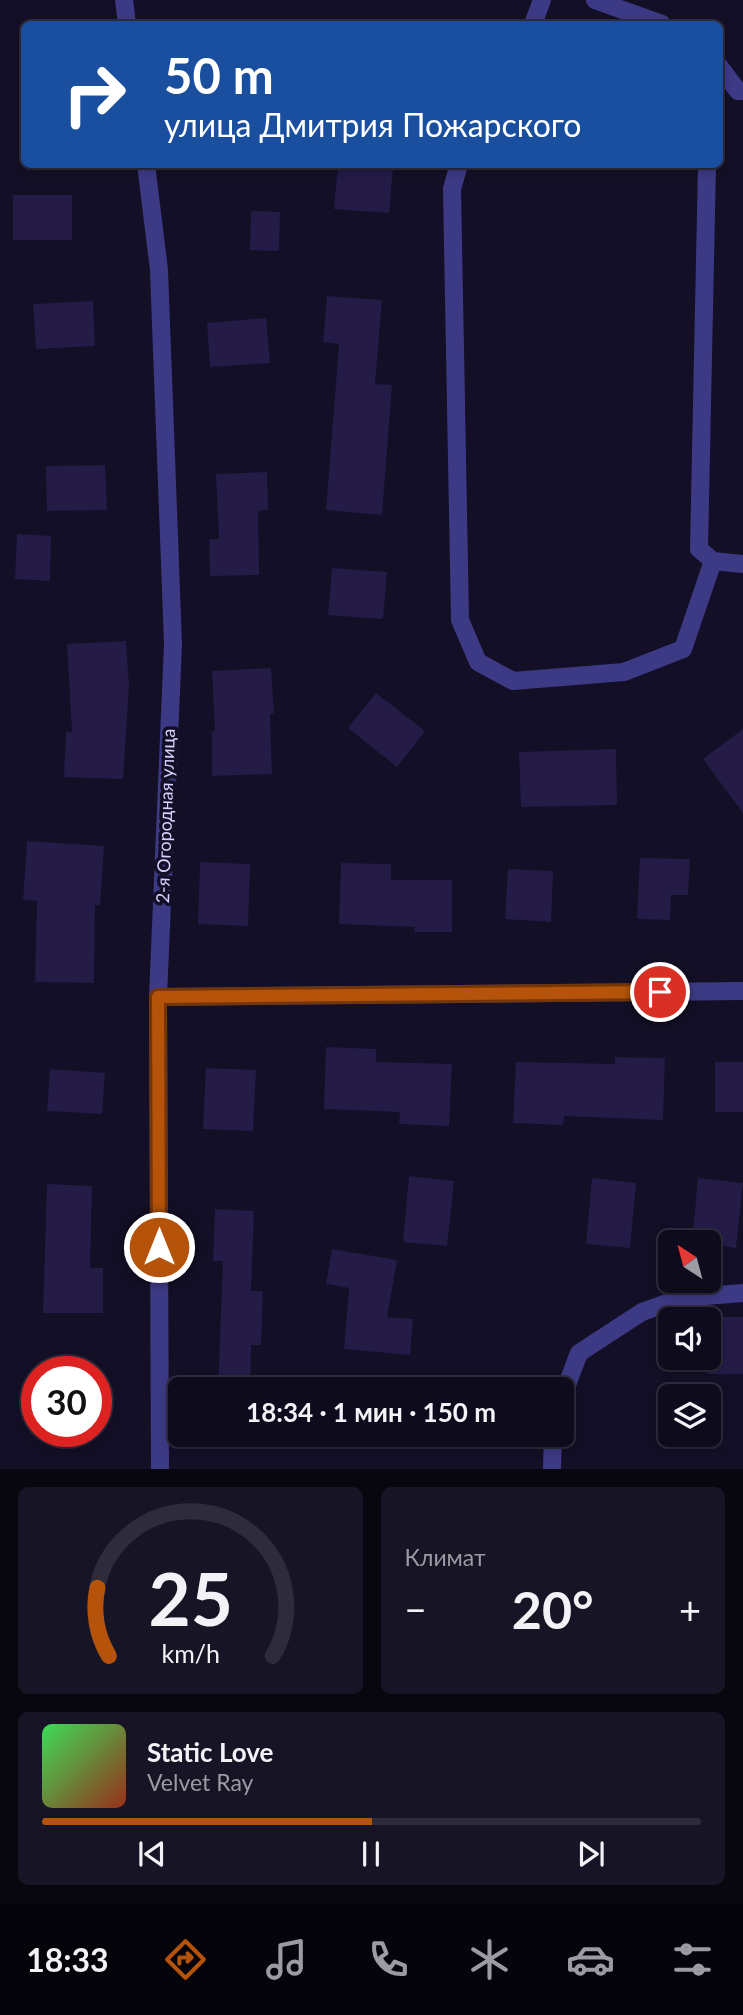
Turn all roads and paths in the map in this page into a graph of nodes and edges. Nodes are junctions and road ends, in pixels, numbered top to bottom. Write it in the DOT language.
graph roads {
  1 [pos="124,0"];
  2 [pos="542,0"];
  3 [pos="595,0"];
  4 [pos="127,21"];
  5 [pos="534,21"];
  6 [pos="654,21"];
  7 [pos="723,71"];
  8 [pos="740,91"];
  9 [pos="146,168"];
  10 [pos="458,168"];
  11 [pos="706,168"];
  12 [pos="713,561"];
  13 [pos="743,564"];
  14 [pos="743,991"];
  15 [pos="158,997"];
  16 [pos="743,1293"];
  17 [pos="570,1377"];
  18 [pos="553,1447"];
  19 [pos="160,1469"];
  20 [pos="552,1469"];
  1 -- 4 [label="street"];
  2 -- 5 [label="street"];
  3 -- 6 [label="street"];
  7 -- 8 [label="street"];
  9 -- 15 [label="street, 2-я Огородная улица"];
  10 -- 12 [label="street"];
  11 -- 12 [label="street"];
  12 -- 13 [label="street"];
  14 -- 15 [label="street"];
  15 -- 19 [label="street, 2-я Огородная улица"];
  16 -- 17 [label="street"];
  18 -- 20 [label="street"];
}
